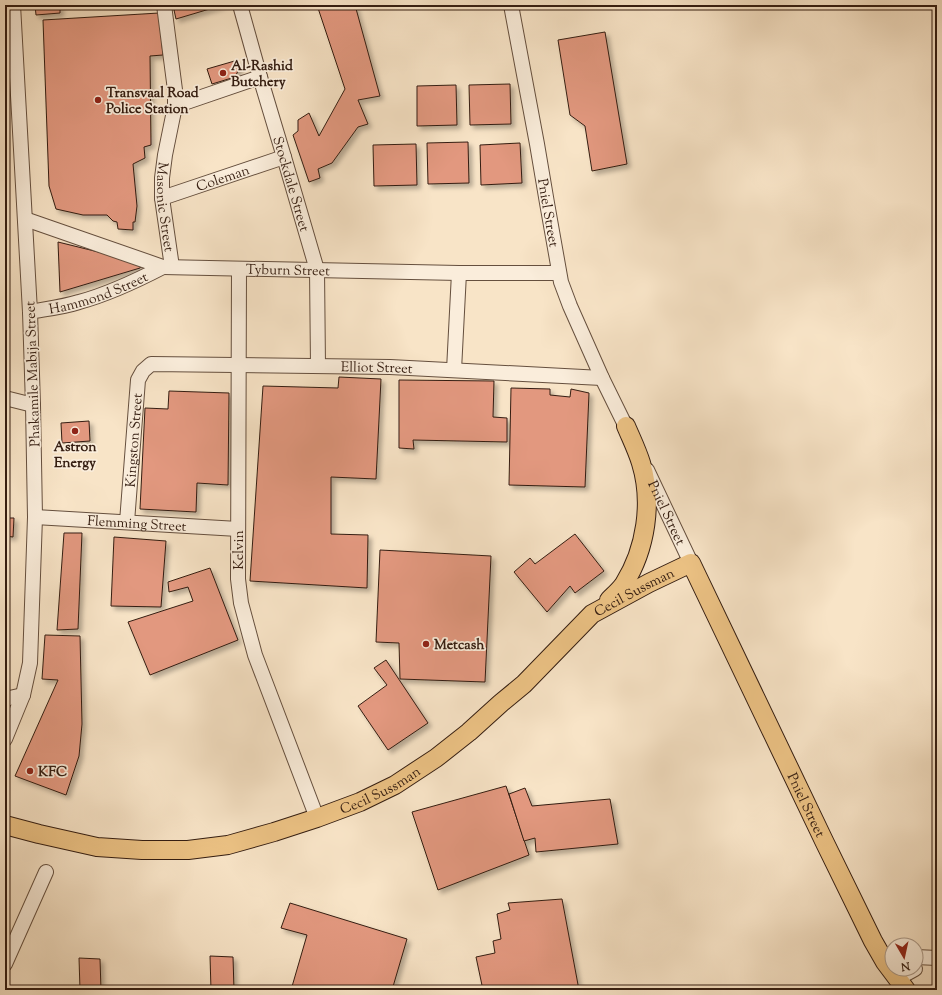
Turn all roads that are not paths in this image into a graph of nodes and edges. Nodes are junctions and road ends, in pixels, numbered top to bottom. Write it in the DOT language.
graph roads {
  1 [pos="14,5"];
  2 [pos="164,5"];
  3 [pos="240,5"];
  4 [pos="511,5"];
  5 [pos="260,77"];
  6 [pos="175,106"];
  7 [pos="284,157"];
  8 [pos="162,198"];
  9 [pos="25,219"];
  10 [pos="167,267"];
  11 [pos="239,269"];
  12 [pos="317,270"];
  13 [pos="459,273"];
  14 [pos="559,273"];
  15 [pos="30,312"];
  16 [pos="151,364"];
  17 [pos="239,366"];
  18 [pos="318,366"];
  19 [pos="454,370"];
  20 [pos="602,378"];
  21 [pos="5,398"];
  22 [pos="33,405"];
  23 [pos="626,426"];
  24 [pos="35,517"];
  25 [pos="127,522"];
  26 [pos="238,529"];
  27 [pos="691,563"];
  28 [pos="592,614"];
  29 [pos="23,695"];
  30 [pos="5,699"];
  31 [pos="5,739"];
  32 [pos="317,818"];
  33 [pos="5,825"];
  34 [pos="46,872"];
  35 [pos="884,955"];
  36 [pos="924,958"];
  37 [pos="935,958"];
  38 [pos="5,964"];
  39 [pos="924,964"];
  1 -- 9 [label="street, Phakamile Mabija Street"];
  2 -- 6 [label="street, Masonic Street"];
  3 -- 5 [label="street, Stockdale Street"];
  4 -- 14 [label="street, Pniel Street"];
  5 -- 6 [label="street"];
  5 -- 7 [label="street, Stockdale Street"];
  6 -- 8 [label="street, Masonic Street"];
  7 -- 8 [label="street, Coleman"];
  7 -- 12 [label="street, Stockdale Street"];
  8 -- 10 [label="street, Masonic Street"];
  9 -- 10 [label="street, Tyburn Street"];
  9 -- 15 [label="street, Phakamile Mabija Street"];
  10 -- 11 [label="street, Tyburn Street"];
  10 -- 15 [label="street, Hammond Street"];
  11 -- 12 [label="street, Tyburn Street"];
  11 -- 17 [label="street, Kelvin"];
  12 -- 13 [label="street, Tyburn Street"];
  12 -- 18 [label="street, Stockdale Street"];
  13 -- 14 [label="street, Tyburn Street"];
  13 -- 19 [label="street"];
  14 -- 20 [label="street, Pniel Street"];
  15 -- 22 [label="street, Phakamile Mabija Street"];
  16 -- 17 [label="street, Elliot Street"];
  16 -- 25 [label="street, Kingston Street"];
  17 -- 18 [label="street, Elliot Street"];
  17 -- 26 [label="street, Kelvin"];
  18 -- 19 [label="street, Elliot Street"];
  19 -- 20 [label="street, Elliot Street"];
  20 -- 23 [label="street, Pniel Street"];
  21 -- 22 [label="street"];
  22 -- 24 [label="street, Phakamile Mabija Street"];
  23 -- 27 [label="street, Pniel Street"];
  23 -- 28 [label="main road"];
  24 -- 25 [label="street, Flemming Street"];
  24 -- 29 [label="street, Phakamile Mabija Street"];
  25 -- 26 [label="street, Flemming Street"];
  26 -- 32 [label="street, Kelvin"];
  27 -- 28 [label="main road, Cecil Sussman"];
  27 -- 35 [label="main road, Pniel Street"];
  28 -- 32 [label="main road, Cecil Sussman"];
  29 -- 30 [label="street"];
  29 -- 31 [label="street, Phakamile Mabija Street"];
  32 -- 33 [label="main road, Cecil Sussman"];
  34 -- 38 [label="street"];
  36 -- 37 [label="street"];
  37 -- 39 [label="street"];
}
